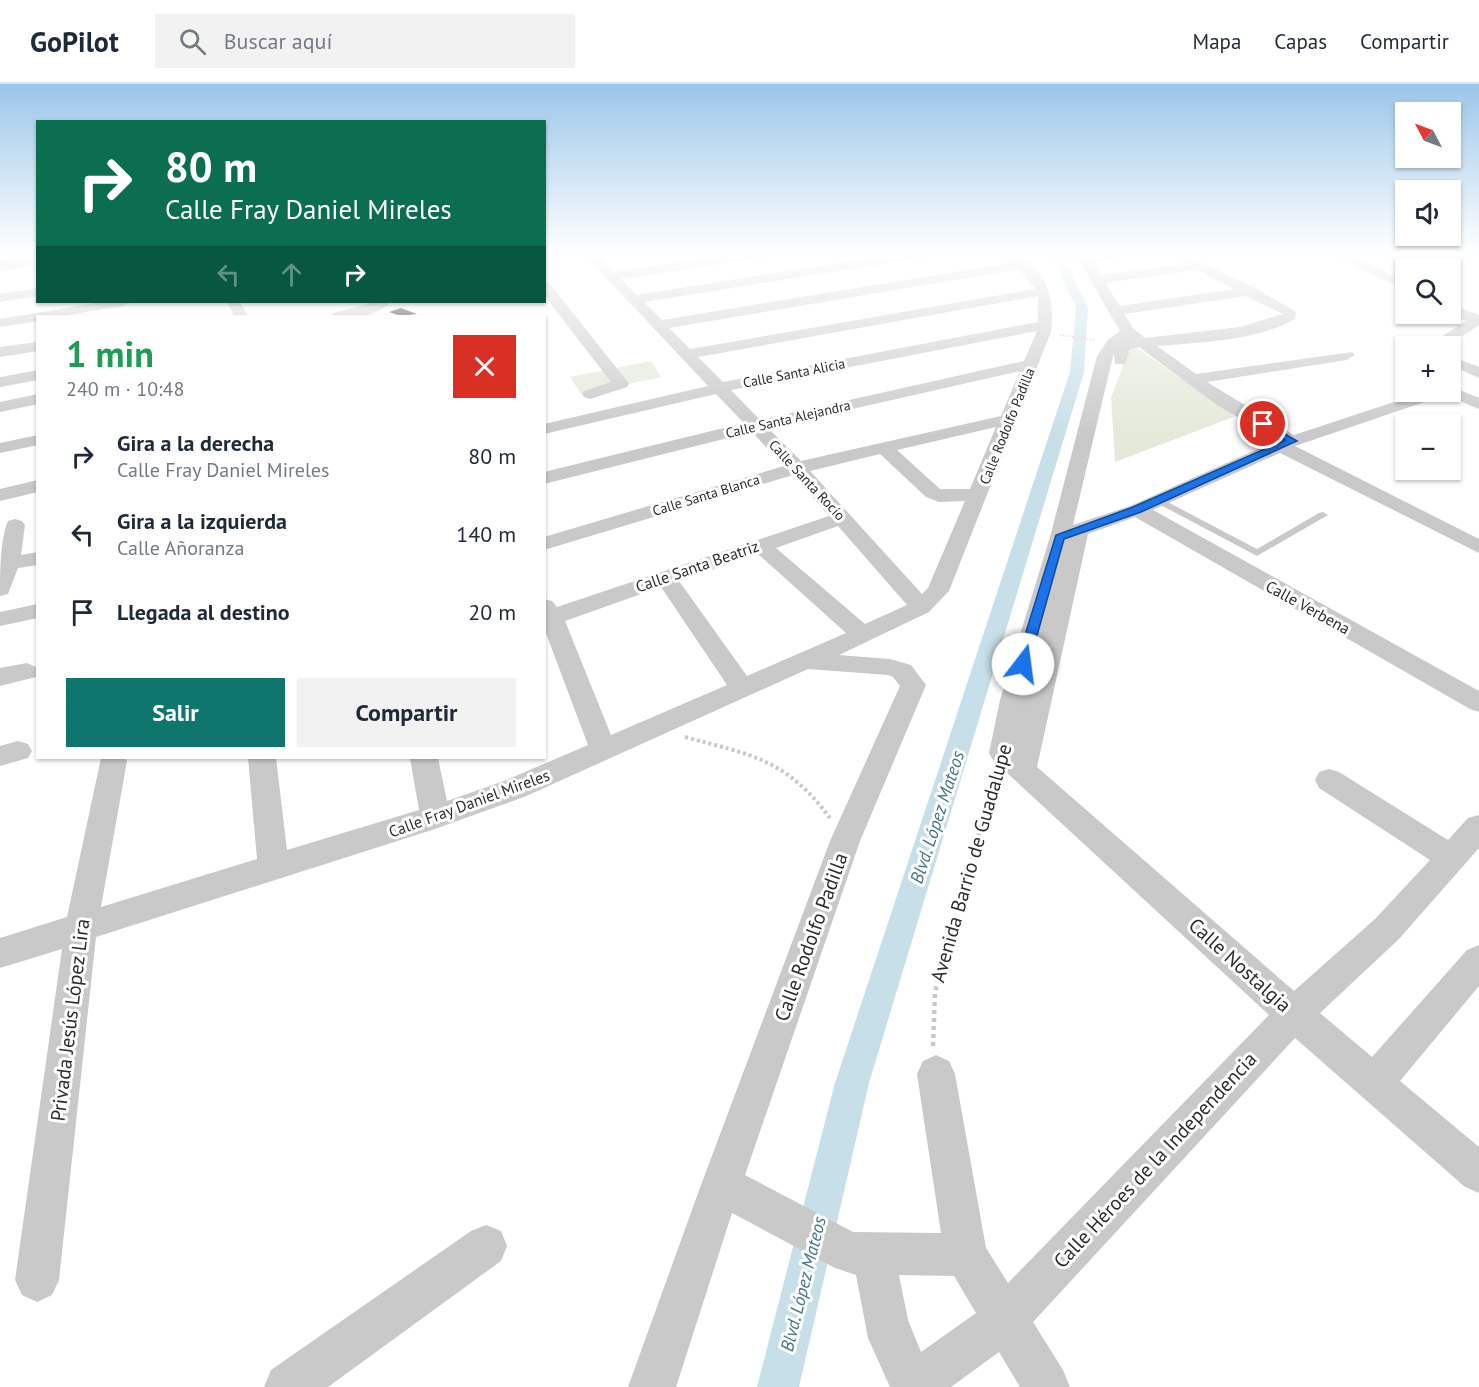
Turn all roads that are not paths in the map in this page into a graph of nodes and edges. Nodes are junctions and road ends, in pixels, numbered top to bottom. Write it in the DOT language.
graph roads {
  1 [pos="566,314"];
  2 [pos="649,314"];
  3 [pos="726,314"];
  4 [pos="893,314"];
  5 [pos="909,314"];
  6 [pos="1049,314"];
  7 [pos="1118,314"];
  8 [pos="1289,314"];
  9 [pos="1464,314"];
  10 [pos="36,316"];
  11 [pos="896,316"];
  12 [pos="1478,320"];
  13 [pos="0,323"];
  14 [pos="660,325"];
  15 [pos="1052,330"];
  16 [pos="1452,336"];
  17 [pos="1135,338"];
  18 [pos="36,346"];
  19 [pos="937,346"];
  20 [pos="0,352"];
  21 [pos="688,354"];
  22 [pos="1347,355"];
  23 [pos="1032,364"];
  24 [pos="1461,365"];
  25 [pos="1479,373"];
  26 [pos="36,375"];
  27 [pos="1192,379"];
  28 [pos="0,382"];
  29 [pos="719,388"];
  30 [pos="590,394"];
  31 [pos="1461,396"];
  32 [pos="36,399"];
  33 [pos="1409,402"];
  34 [pos="1479,404"];
  35 [pos="0,407"];
  36 [pos="1009,419"];
  37 [pos="755,426"];
  38 [pos="546,429"];
  39 [pos="36,440"];
  40 [pos="1286,443"];
  41 [pos="883,447"];
  42 [pos="0,448"];
  43 [pos="796,468"];
  44 [pos="546,478"];
  45 [pos="36,486"];
  46 [pos="979,494"];
  47 [pos="0,495"];
  48 [pos="1148,505"];
  49 [pos="1323,515"];
  50 [pos="843,518"];
  51 [pos="36,520"];
  52 [pos="8,527"];
  53 [pos="1069,534"];
  54 [pos="546,543"];
  55 [pos="760,545"];
  56 [pos="1479,547"];
  57 [pos="36,558"];
  58 [pos="5,564"];
  59 [pos="665,577"];
  60 [pos="0,589"];
  61 [pos="921,607"];
  62 [pos="36,611"];
  63 [pos="548,611"];
  64 [pos="0,618"];
  65 [pos="863,635"];
  66 [pos="807,661"];
  67 [pos="27,671"];
  68 [pos="0,677"];
  69 [pos="743,689"];
  70 [pos="1479,703"];
  71 [pos="604,750"];
  72 [pos="262,759"];
  73 [pos="424,759"];
  74 [pos="113,761"];
  75 [pos="1012,761"];
  76 [pos="1329,780"];
  77 [pos="435,817"];
  78 [pos="1479,827"];
  79 [pos="1451,858"];
  80 [pos="273,868"];
  81 [pos="81,928"];
  82 [pos="0,953"];
  83 [pos="1479,961"];
  84 [pos="1294,1014"];
  85 [pos="936,1074"];
  86 [pos="1373,1084"];
  87 [pos="1479,1173"];
  88 [pos="733,1190"];
  89 [pos="486,1246"];
  90 [pos="862,1253"];
  91 [pos="966,1255"];
  92 [pos="37,1280"];
  93 [pos="1005,1319"];
  94 [pos="288,1387"];
  95 [pos="652,1387"];
  96 [pos="1046,1387"];
  1 -- 30 [label="street"];
  2 -- 14 [label="street, Calle Santa Rocío"];
  3 -- 14 [label="street"];
  4 -- 11 [label="street"];
  5 -- 11 [label="street"];
  6 -- 15 [label="street, Calle Rodolfo Padilla"];
  7 -- 17 [label="street"];
  8 -- 17 [label="street"];
  9 -- 12 [label="street"];
  10 -- 13 [label="street"];
  11 -- 19 [label="street"];
  11 -- 21 [label="street"];
  12 -- 16 [label="street"];
  14 -- 21 [label="street, Calle Santa Rocío"];
  15 -- 19 [label="street, Calle Santa Alicia"];
  15 -- 23 [label="street, Calle Rodolfo Padilla"];
  17 -- 27 [label="street"];
  17 -- 53 [label="street, Avenida Barrio de Guadalupe"];
  18 -- 20 [label="street"];
  19 -- 29 [label="street, Calle Santa Alicia"];
  21 -- 29 [label="street, Calle Santa Rocío"];
  22 -- 27 [label="street"];
  23 -- 36 [label="street, Calle Rodolfo Padilla"];
  23 -- 37 [label="street, Calle Santa Alejandra"];
  24 -- 25 [label="street"];
  26 -- 28 [label="street"];
  27 -- 40 [label="street"];
  29 -- 37 [label="street, Calle Santa Rocío"];
  29 -- 38 [label="street, Calle Santa Alicia"];
  31 -- 34 [label="street"];
  32 -- 35 [label="street"];
  33 -- 40 [label="street"];
  36 -- 41 [label="street, Calle Santa Blanca"];
  36 -- 46 [label="street, Calle Rodolfo Padilla"];
  37 -- 43 [label="street, Calle Santa Rocío"];
  37 -- 44 [label="street, Calle Santa Alejandra"];
  39 -- 42 [label="street"];
  40 -- 48 [label="street"];
  40 -- 56 [label="street"];
  41 -- 43 [label="street, Calle Santa Blanca"];
  41 -- 46 [label="street"];
  43 -- 50 [label="street, Calle Santa Rocío"];
  43 -- 54 [label="street, Calle Santa Blanca"];
  45 -- 47 [label="street"];
  46 -- 61 [label="street, Calle Rodolfo Padilla"];
  48 -- 49 [label="lane"];
  48 -- 53 [label="street"];
  48 -- 70 [label="street, Calle Verbena"];
  50 -- 55 [label="street, Calle Santa Beatriz"];
  50 -- 61 [label="street, Calle Santa Rocío"];
  51 -- 52 [label="street"];
  52 -- 58 [label="street"];
  53 -- 75 [label="street, Avenida Barrio de Guadalupe"];
  55 -- 59 [label="street, Calle Santa Beatriz"];
  55 -- 65 [label="street"];
  57 -- 58 [label="street"];
  58 -- 60 [label="street"];
  59 -- 63 [label="street, Calle Santa Beatriz"];
  59 -- 69 [label="street"];
  61 -- 65 [label="street, Calle Fray Daniel Mireles"];
  62 -- 64 [label="street"];
  63 -- 71 [label="street"];
  65 -- 66 [label="street, Calle Fray Daniel Mireles"];
  66 -- 69 [label="street, Calle Fray Daniel Mireles"];
  66 -- 88 [label="street, Calle Rodolfo Padilla"];
  67 -- 68 [label="street"];
  69 -- 71 [label="street, Calle Fray Daniel Mireles"];
  71 -- 77 [label="street, Calle Fray Daniel Mireles"];
  72 -- 80 [label="street"];
  73 -- 77 [label="street"];
  74 -- 81 [label="street, Privada Jesús López Lira"];
  75 -- 84 [label="street, Calle Nostalgia"];
  76 -- 79 [label="street"];
  77 -- 80 [label="street, Calle Fray Daniel Mireles"];
  78 -- 79 [label="street, Calle Héroes de la Independencia"];
  79 -- 84 [label="street, Calle Héroes de la Independencia"];
  80 -- 81 [label="street, Calle Fray Daniel Mireles"];
  81 -- 82 [label="street, Calle Fray Daniel Mireles"];
  81 -- 92 [label="street, Privada Jesús López Lira"];
  83 -- 86 [label="street"];
  84 -- 86 [label="street, Calle Nostalgia"];
  84 -- 93 [label="street, Calle Héroes de la Independencia"];
  85 -- 91 [label="street"];
  86 -- 87 [label="street, Calle Nostalgia"];
  88 -- 90 [label="street"];
  88 -- 95 [label="street, Calle Rodolfo Padilla"];
  89 -- 94 [label="street"];
  90 -- 91 [label="street"];
  90 -- 93 [label="street, Calle Héroes de la Independencia"];
  91 -- 93 [label="street"];
  93 -- 96 [label="street"];
}
